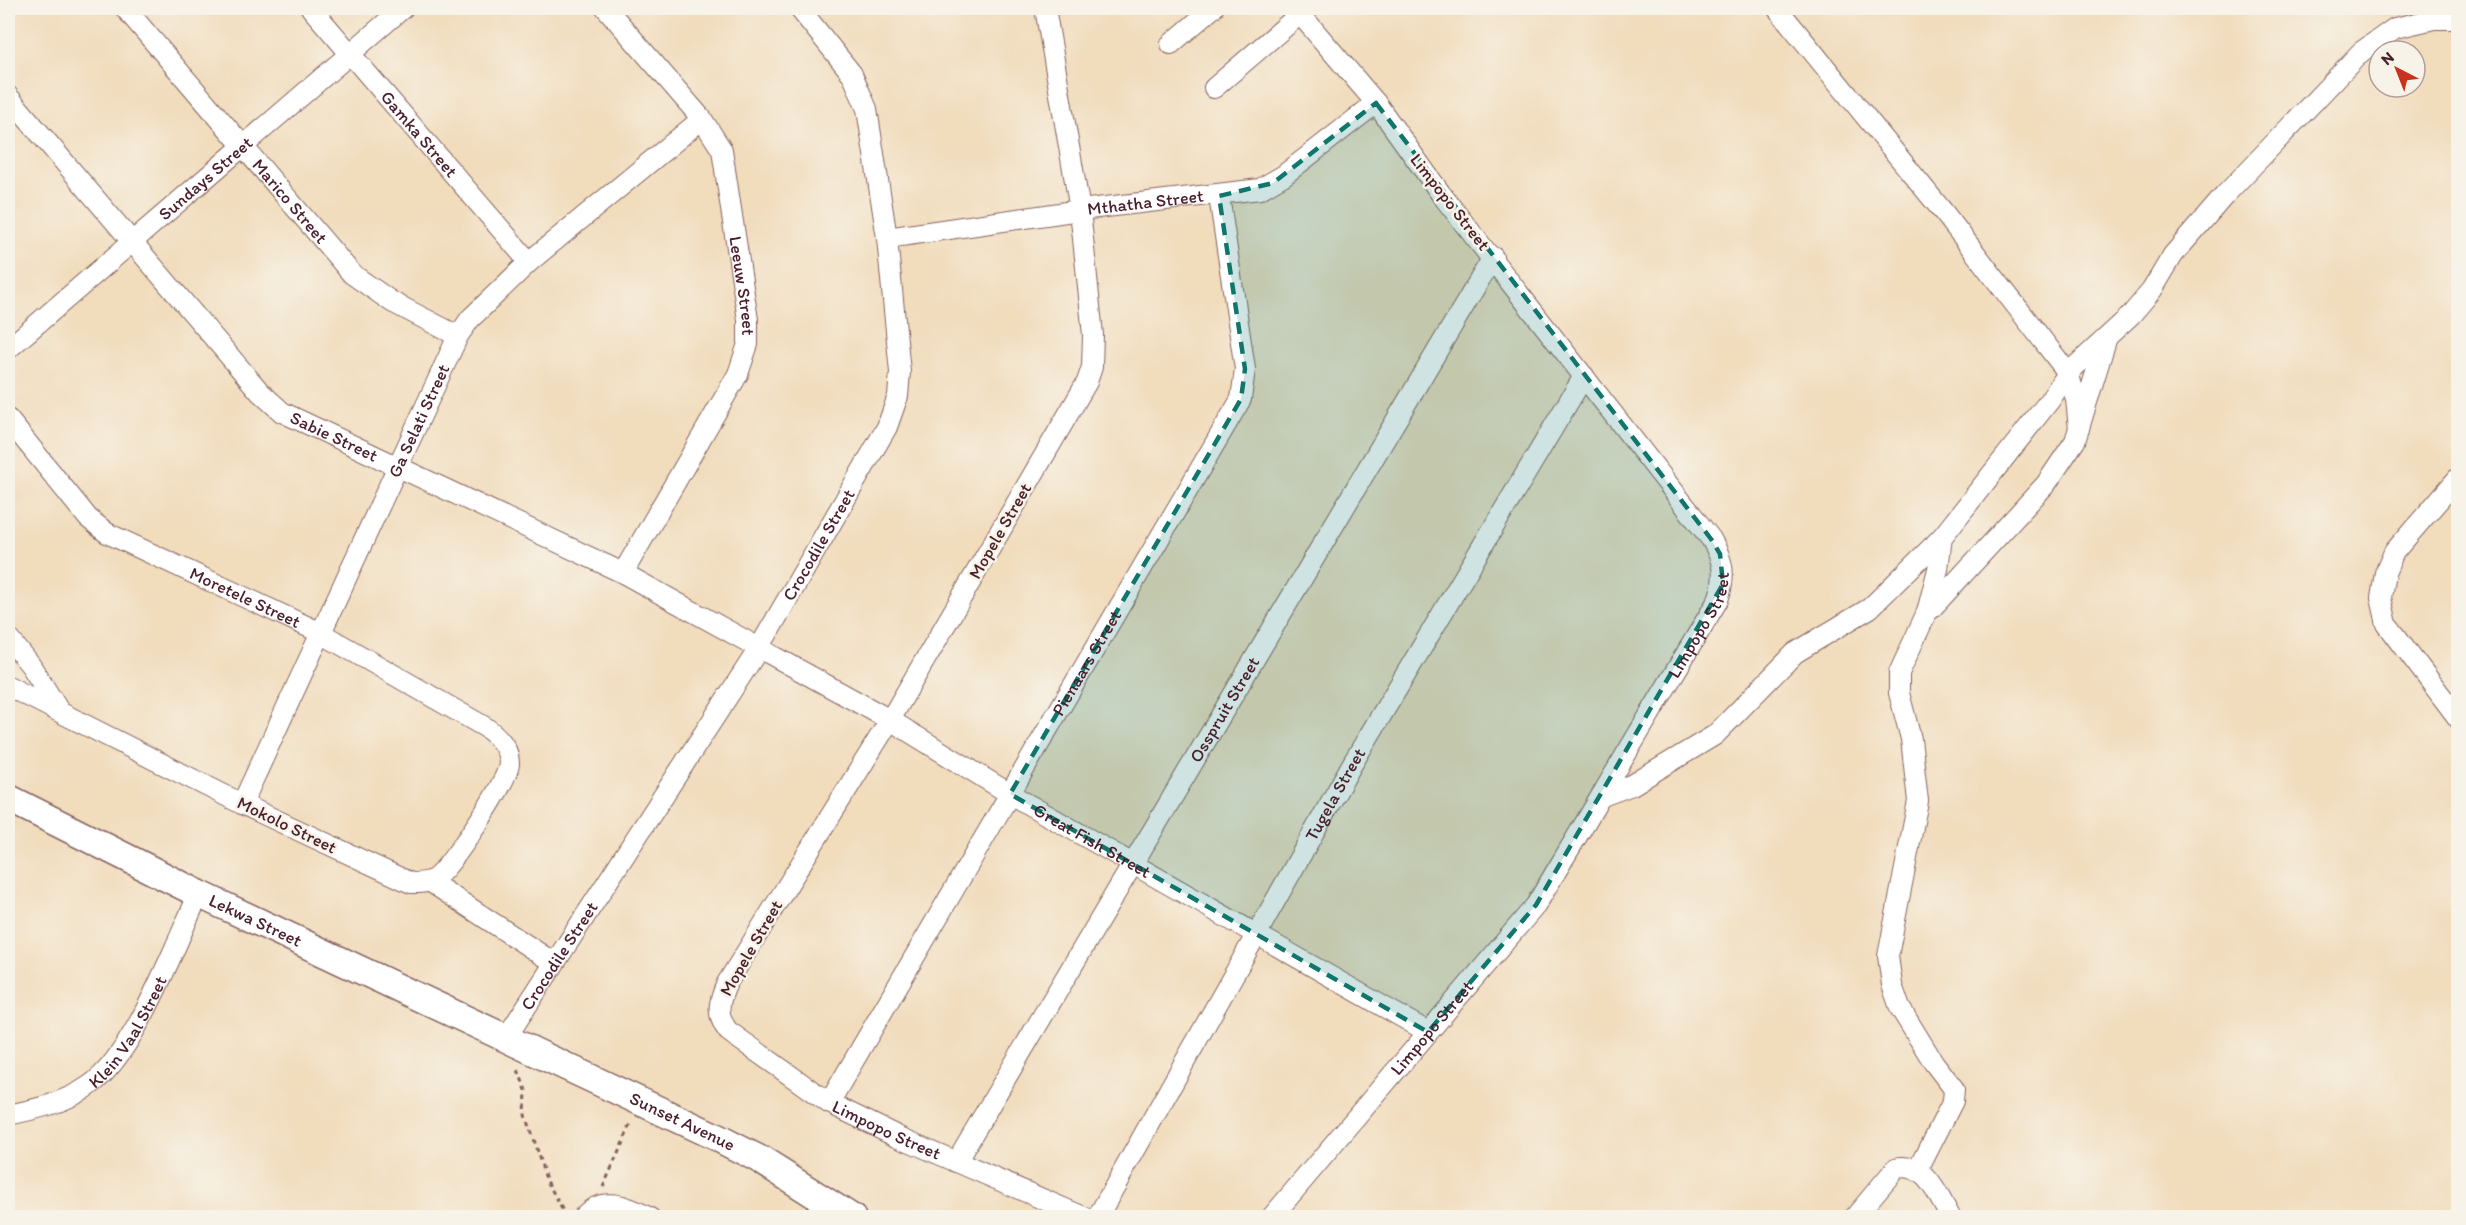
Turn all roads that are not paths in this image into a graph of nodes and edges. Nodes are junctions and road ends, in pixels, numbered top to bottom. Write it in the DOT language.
graph roads {
  1 [pos="125,8"];
  2 [pos="311,8"];
  3 [pos="403,8"];
  4 [pos="606,8"];
  5 [pos="799,8"];
  6 [pos="1046,8"];
  7 [pos="1213,8"];
  8 [pos="1777,8"];
  9 [pos="1298,10"];
  10 [pos="2458,19"];
  11 [pos="1171,44"];
  12 [pos="350,54"];
  13 [pos="1214,88"];
  14 [pos="8,96"];
  15 [pos="1376,103"];
  16 [pos="702,119"];
  17 [pos="245,144"];
  18 [pos="1220,196"];
  19 [pos="1080,210"];
  20 [pos="887,238"];
  21 [pos="132,242"];
  22 [pos="1492,257"];
  23 [pos="529,262"];
  24 [pos="458,336"];
  25 [pos="2106,337"];
  26 [pos="8,350"];
  27 [pos="2068,372"];
  28 [pos="1584,376"];
  29 [pos="8,419"];
  30 [pos="2079,429"];
  31 [pos="397,466"];
  32 [pos="2458,478"];
  33 [pos="1942,537"];
  34 [pos="623,573"];
  35 [pos="1927,612"];
  36 [pos="319,632"];
  37 [pos="8,636"];
  38 [pos="759,650"];
  39 [pos="8,686"];
  40 [pos="58,710"];
  41 [pos="2458,718"];
  42 [pos="890,720"];
  43 [pos="1010,794"];
  44 [pos="1602,796"];
  45 [pos="8,798"];
  46 [pos="242,804"];
  47 [pos="1131,864"];
  48 [pos="429,881"];
  49 [pos="199,894"];
  50 [pos="1257,935"];
  51 [pos="554,963"];
  52 [pos="718,1005"];
  53 [pos="1428,1032"];
  54 [pos="506,1038"];
  55 [pos="829,1103"];
  56 [pos="8,1115"];
  57 [pos="956,1162"];
  58 [pos="1918,1170"];
  59 [pos="589,1212"];
  60 [pos="848,1217"];
  61 [pos="650,1218"];
  62 [pos="1086,1218"];
  63 [pos="1097,1218"];
  64 [pos="1271,1218"];
  65 [pos="1854,1218"];
  66 [pos="1951,1218"];
  1 -- 17 [label="street, Marico Street"];
  2 -- 12 [label="street, Gamka Street"];
  3 -- 12 [label="street, Sundays Street"];
  4 -- 16 [label="street, Leeuw Street"];
  5 -- 20 [label="street, Crocodile Street"];
  6 -- 19 [label="street, Mopele Street"];
  7 -- 11 [label="street"];
  8 -- 27 [label="street"];
  9 -- 13 [label="street"];
  9 -- 15 [label="street, Limpopo Street"];
  10 -- 25 [label="street"];
  12 -- 17 [label="street, Sundays Street"];
  12 -- 23 [label="street, Gamka Street"];
  14 -- 21 [label="street, Sabie Street"];
  15 -- 18 [label="street, Mthatha Street"];
  15 -- 22 [label="street, Limpopo Street"];
  16 -- 23 [label="street, Ga Selati Street"];
  16 -- 34 [label="street, Leeuw Street"];
  17 -- 21 [label="street, Sundays Street"];
  17 -- 24 [label="street, Marico Street"];
  18 -- 19 [label="street, Mthatha Street"];
  18 -- 43 [label="street, Pienaars Street"];
  19 -- 20 [label="street, Mthatha Street"];
  19 -- 42 [label="street, Mopele Street"];
  20 -- 38 [label="street, Crocodile Street"];
  21 -- 26 [label="street, Sundays Street"];
  21 -- 31 [label="street, Sabie Street"];
  22 -- 28 [label="street, Limpopo Street"];
  22 -- 47 [label="street, Osspruit Street"];
  23 -- 24 [label="street, Ga Selati Street"];
  24 -- 31 [label="street, Ga Selati Street"];
  25 -- 27 [label="street"];
  25 -- 30 [label="street"];
  27 -- 30 [label="street"];
  27 -- 33 [label="street"];
  28 -- 44 [label="street, Limpopo Street"];
  28 -- 50 [label="street, Tugela Street"];
  29 -- 36 [label="street, Moretele Street"];
  30 -- 35 [label="street"];
  31 -- 34 [label="street, Sabie Street"];
  31 -- 36 [label="street, Ga Selati Street"];
  32 -- 41 [label="street"];
  33 -- 35 [label="street"];
  33 -- 44 [label="street"];
  34 -- 38 [label="street, Sabie Street"];
  35 -- 58 [label="street"];
  36 -- 46 [label="street, Ga Selati Street"];
  36 -- 48 [label="street, Moretele Street"];
  37 -- 40 [label="street"];
  38 -- 42 [label="street, Great Fish Street"];
  38 -- 51 [label="street, Crocodile Street"];
  39 -- 40 [label="street, Mokolo Street"];
  40 -- 46 [label="street, Mokolo Street"];
  42 -- 43 [label="street, Great Fish Street"];
  42 -- 52 [label="street, Mopele Street"];
  43 -- 47 [label="street, Great Fish Street"];
  43 -- 55 [label="street, Pienaars Street"];
  44 -- 53 [label="street, Limpopo Street"];
  45 -- 49 [label="street, Lekwa Street"];
  46 -- 48 [label="street, Mokolo Street"];
  47 -- 50 [label="street, Great Fish Street"];
  47 -- 57 [label="street, Osspruit Street"];
  48 -- 51 [label="street"];
  49 -- 54 [label="street, Lekwa Street"];
  49 -- 56 [label="street, Klein Vaal Street"];
  50 -- 53 [label="street, Great Fish Street"];
  50 -- 63 [label="street, Tugela Street"];
  51 -- 54 [label="street, Crocodile Street"];
  52 -- 55 [label="street, Limpopo Street"];
  53 -- 64 [label="street, Limpopo Street"];
  54 -- 60 [label="street, Sunset Avenue"];
  55 -- 57 [label="street, Limpopo Street"];
  57 -- 62 [label="street, Limpopo Street"];
  58 -- 65 [label="street"];
  58 -- 66 [label="street"];
  59 -- 61 [label="street"];
}
